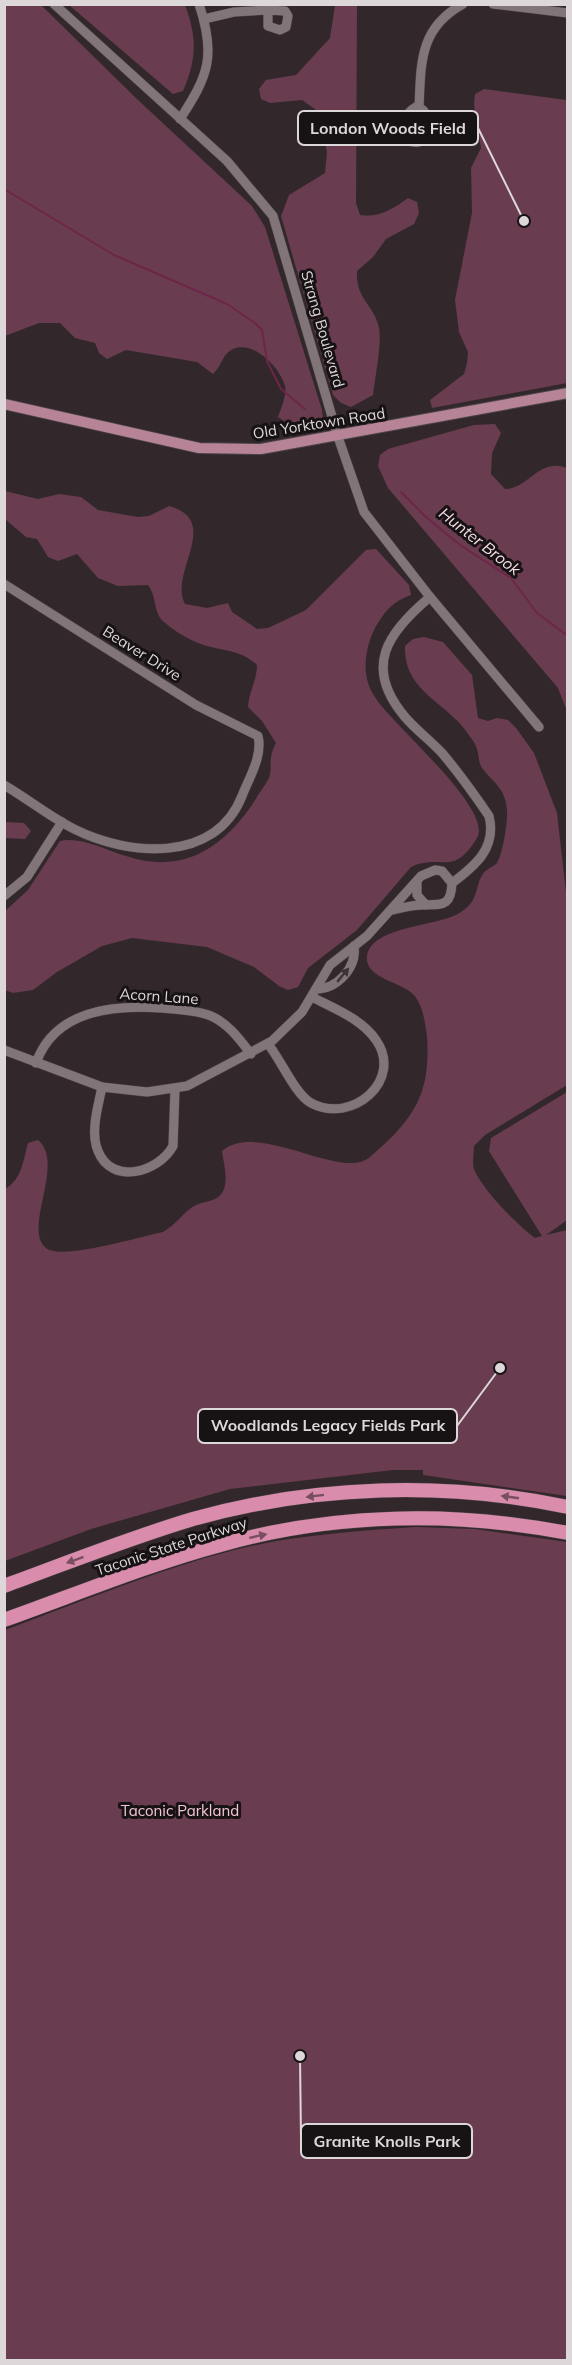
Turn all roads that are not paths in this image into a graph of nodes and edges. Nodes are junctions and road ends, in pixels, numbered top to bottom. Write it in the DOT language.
graph roads {
  1 [pos="54,4"];
  2 [pos="199,4"];
  3 [pos="463,4"];
  4 [pos="493,4"];
  5 [pos="268,10"];
  6 [pos="567,13"];
  7 [pos="204,19"];
  8 [pos="419,108"];
  9 [pos="180,118"];
  10 [pos="567,393"];
  11 [pos="4,404"];
  12 [pos="338,436"];
  13 [pos="4,584"];
  14 [pos="430,597"];
  15 [pos="538,727"];
  16 [pos="4,785"];
  17 [pos="62,822"];
  18 [pos="417,882"];
  19 [pos="452,883"];
  20 [pos="4,896"];
  21 [pos="426,904"];
  22 [pos="392,910"];
  23 [pos="354,946"];
  24 [pos="314,993"];
  25 [pos="268,1044"];
  26 [pos="5,1053"];
  27 [pos="251,1054"];
  28 [pos="36,1063"];
  29 [pos="102,1087"];
  30 [pos="175,1089"];
  31 [pos="567,1507"];
  32 [pos="567,1533"];
  33 [pos="4,1586"];
  34 [pos="4,1620"];
  1 -- 9 [label="street, Strang Boulevard"];
  2 -- 7 [label="street"];
  3 -- 8 [label="street"];
  4 -- 6 [label="street"];
  5 -- 7 [label="street"];
  7 -- 9 [label="street"];
  9 -- 12 [label="street, Strang Boulevard"];
  10 -- 12 [label="main road, Old Yorktown Road"];
  11 -- 12 [label="main road, Old Yorktown Road"];
  12 -- 14 [label="street, Strang Boulevard"];
  13 -- 17 [label="street, Beaver Drive"];
  14 -- 15 [label="street, Strang Boulevard"];
  14 -- 19 [label="street"];
  16 -- 17 [label="street"];
  17 -- 20 [label="street"];
  18 -- 19 [label="street"];
  18 -- 21 [label="street"];
  18 -- 22 [label="street"];
  19 -- 21 [label="street"];
  21 -- 22 [label="street"];
  22 -- 23 [label="street"];
  23 -- 24 [label="street"];
  24 -- 23 [label="street, one-way"];
  24 -- 25 [label="street"];
  24 -- 25 [label="street"];
  25 -- 27 [label="street"];
  26 -- 28 [label="street"];
  27 -- 28 [label="street, Acorn Lane"];
  27 -- 30 [label="street"];
  28 -- 29 [label="street"];
  29 -- 30 [label="street"];
  29 -- 30 [label="street"];
  31 -- 33 [label="highway, Taconic State Parkway, one-way"];
  34 -- 32 [label="highway, Taconic State Parkway, one-way"];
}
